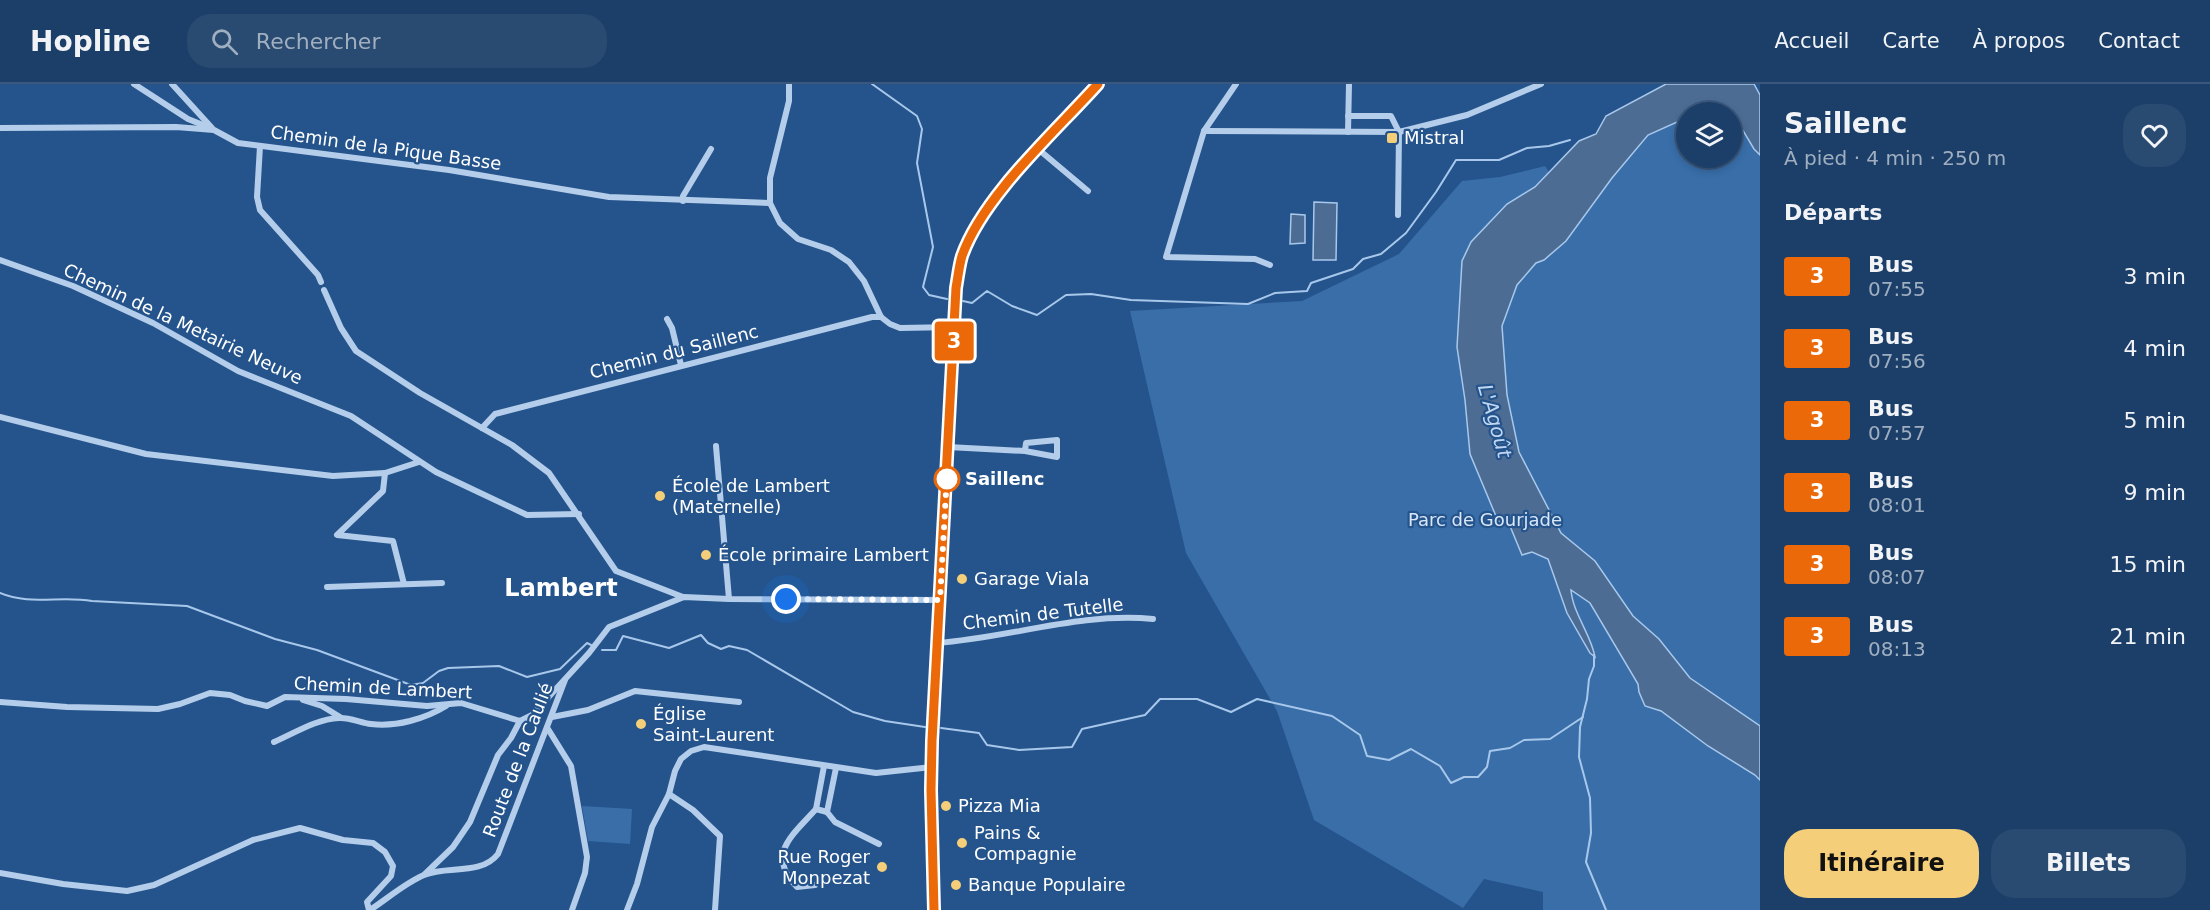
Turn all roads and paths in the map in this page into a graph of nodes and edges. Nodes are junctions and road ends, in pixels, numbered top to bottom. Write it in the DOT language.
graph roads {
  1 [pos="134,84"];
  2 [pos="172,84"];
  3 [pos="789,84"];
  4 [pos="1098,84"];
  5 [pos="1236,84"];
  6 [pos="1349,84"];
  7 [pos="1540,84"];
  8 [pos="1348,116"];
  9 [pos="0,129"];
  10 [pos="214,130"];
  11 [pos="1204,131"];
  12 [pos="1348,132"];
  13 [pos="1399,132"];
  14 [pos="261,146"];
  15 [pos="711,149"];
  16 [pos="1038,149"];
  17 [pos="1088,190"];
  18 [pos="683,201"];
  19 [pos="770,203"];
  20 [pos="1398,215"];
  21 [pos="0,260"];
  22 [pos="1270,265"];
  23 [pos="321,282"];
  24 [pos="324,290"];
  25 [pos="881,317"];
  26 [pos="668,319"];
  27 [pos="955,327"];
  28 [pos="681,365"];
  29 [pos="0,417"];
  30 [pos="482,428"];
  31 [pos="716,446"];
  32 [pos="948,447"];
  33 [pos="1025,452"];
  34 [pos="418,462"];
  35 [pos="385,473"];
  36 [pos="579,514"];
  37 [pos="442,583"];
  38 [pos="404,584"];
  39 [pos="327,587"];
  40 [pos="684,597"];
  41 [pos="729,600"];
  42 [pos="940,600"];
  43 [pos="1153,619"];
  44 [pos="937,643"];
  45 [pos="566,677"];
  46 [pos="296,698"];
  47 [pos="0,702"];
  48 [pos="739,702"];
  49 [pos="449,704"];
  50 [pos="552,717"];
  51 [pos="341,718"];
  52 [pos="520,721"];
  53 [pos="548,729"];
  54 [pos="274,742"];
  55 [pos="824,766"];
  56 [pos="932,767"];
  57 [pos="836,768"];
  58 [pos="669,794"];
  59 [pos="816,809"];
  60 [pos="827,812"];
  61 [pos="879,844"];
  62 [pos="0,873"];
  63 [pos="425,874"];
  64 [pos="815,885"];
  65 [pos="369,910"];
  66 [pos="572,910"];
  67 [pos="627,910"];
  68 [pos="715,910"];
  69 [pos="934,910"];
  1 -- 10 [label="street"];
  2 -- 10 [label="street"];
  3 -- 19 [label="street"];
  4 -- 16 [label="main road"];
  5 -- 11 [label="street"];
  6 -- 8 [label="street"];
  7 -- 13 [label="street"];
  8 -- 12 [label="street"];
  8 -- 13 [label="street"];
  9 -- 10 [label="street, Chemin de la Pique Basse"];
  10 -- 14 [label="street, Chemin de la Pique Basse"];
  11 -- 12 [label="street"];
  11 -- 22 [label="street"];
  12 -- 13 [label="street"];
  13 -- 20 [label="street"];
  14 -- 18 [label="street, Chemin de la Pique Basse"];
  14 -- 23 [label="street"];
  15 -- 18 [label="street"];
  16 -- 17 [label="street"];
  16 -- 27 [label="main road"];
  18 -- 19 [label="street, Chemin de la Pique Basse"];
  19 -- 25 [label="street"];
  21 -- 34 [label="street, Chemin de la Metairie Neuve"];
  24 -- 30 [label="street"];
  25 -- 27 [label="street"];
  25 -- 28 [label="street, Chemin du Saillenc"];
  26 -- 28 [label="street"];
  27 -- 32 [label="main road"];
  28 -- 30 [label="street, Chemin du Saillenc"];
  29 -- 35 [label="street"];
  30 -- 36 [label="street"];
  31 -- 41 [label="street"];
  32 -- 33 [label="street"];
  32 -- 42 [label="main road"];
  33 -- 33 [label="street"];
  34 -- 35 [label="street"];
  34 -- 36 [label="street, Chemin de la Metairie Neuve"];
  35 -- 38 [label="street"];
  36 -- 40 [label="street"];
  37 -- 38 [label="street"];
  38 -- 39 [label="street"];
  40 -- 41 [label="street"];
  40 -- 45 [label="street"];
  41 -- 42 [label="street"];
  42 -- 44 [label="main road"];
  43 -- 44 [label="street, Chemin de Tutelle"];
  44 -- 56 [label="main road"];
  45 -- 50 [label="street, Route de la Caulié"];
  45 -- 52 [label="street"];
  46 -- 47 [label="street, Chemin de Lambert"];
  46 -- 49 [label="street, Chemin de Lambert"];
  46 -- 51 [label="street"];
  48 -- 50 [label="street"];
  49 -- 51 [label="street"];
  49 -- 52 [label="street, Chemin de Lambert"];
  50 -- 53 [label="street, Route de la Caulié"];
  51 -- 54 [label="street"];
  52 -- 63 [label="street"];
  53 -- 63 [label="street, Route de la Caulié"];
  53 -- 66 [label="street"];
  55 -- 57 [label="street"];
  55 -- 58 [label="street"];
  55 -- 59 [label="street"];
  56 -- 57 [label="street"];
  56 -- 69 [label="main road"];
  57 -- 60 [label="street"];
  58 -- 67 [label="street"];
  58 -- 68 [label="street"];
  59 -- 60 [label="street"];
  59 -- 64 [label="street"];
  60 -- 61 [label="street"];
  62 -- 65 [label="street"];
  63 -- 65 [label="street, Route de la Caulié"];
}
